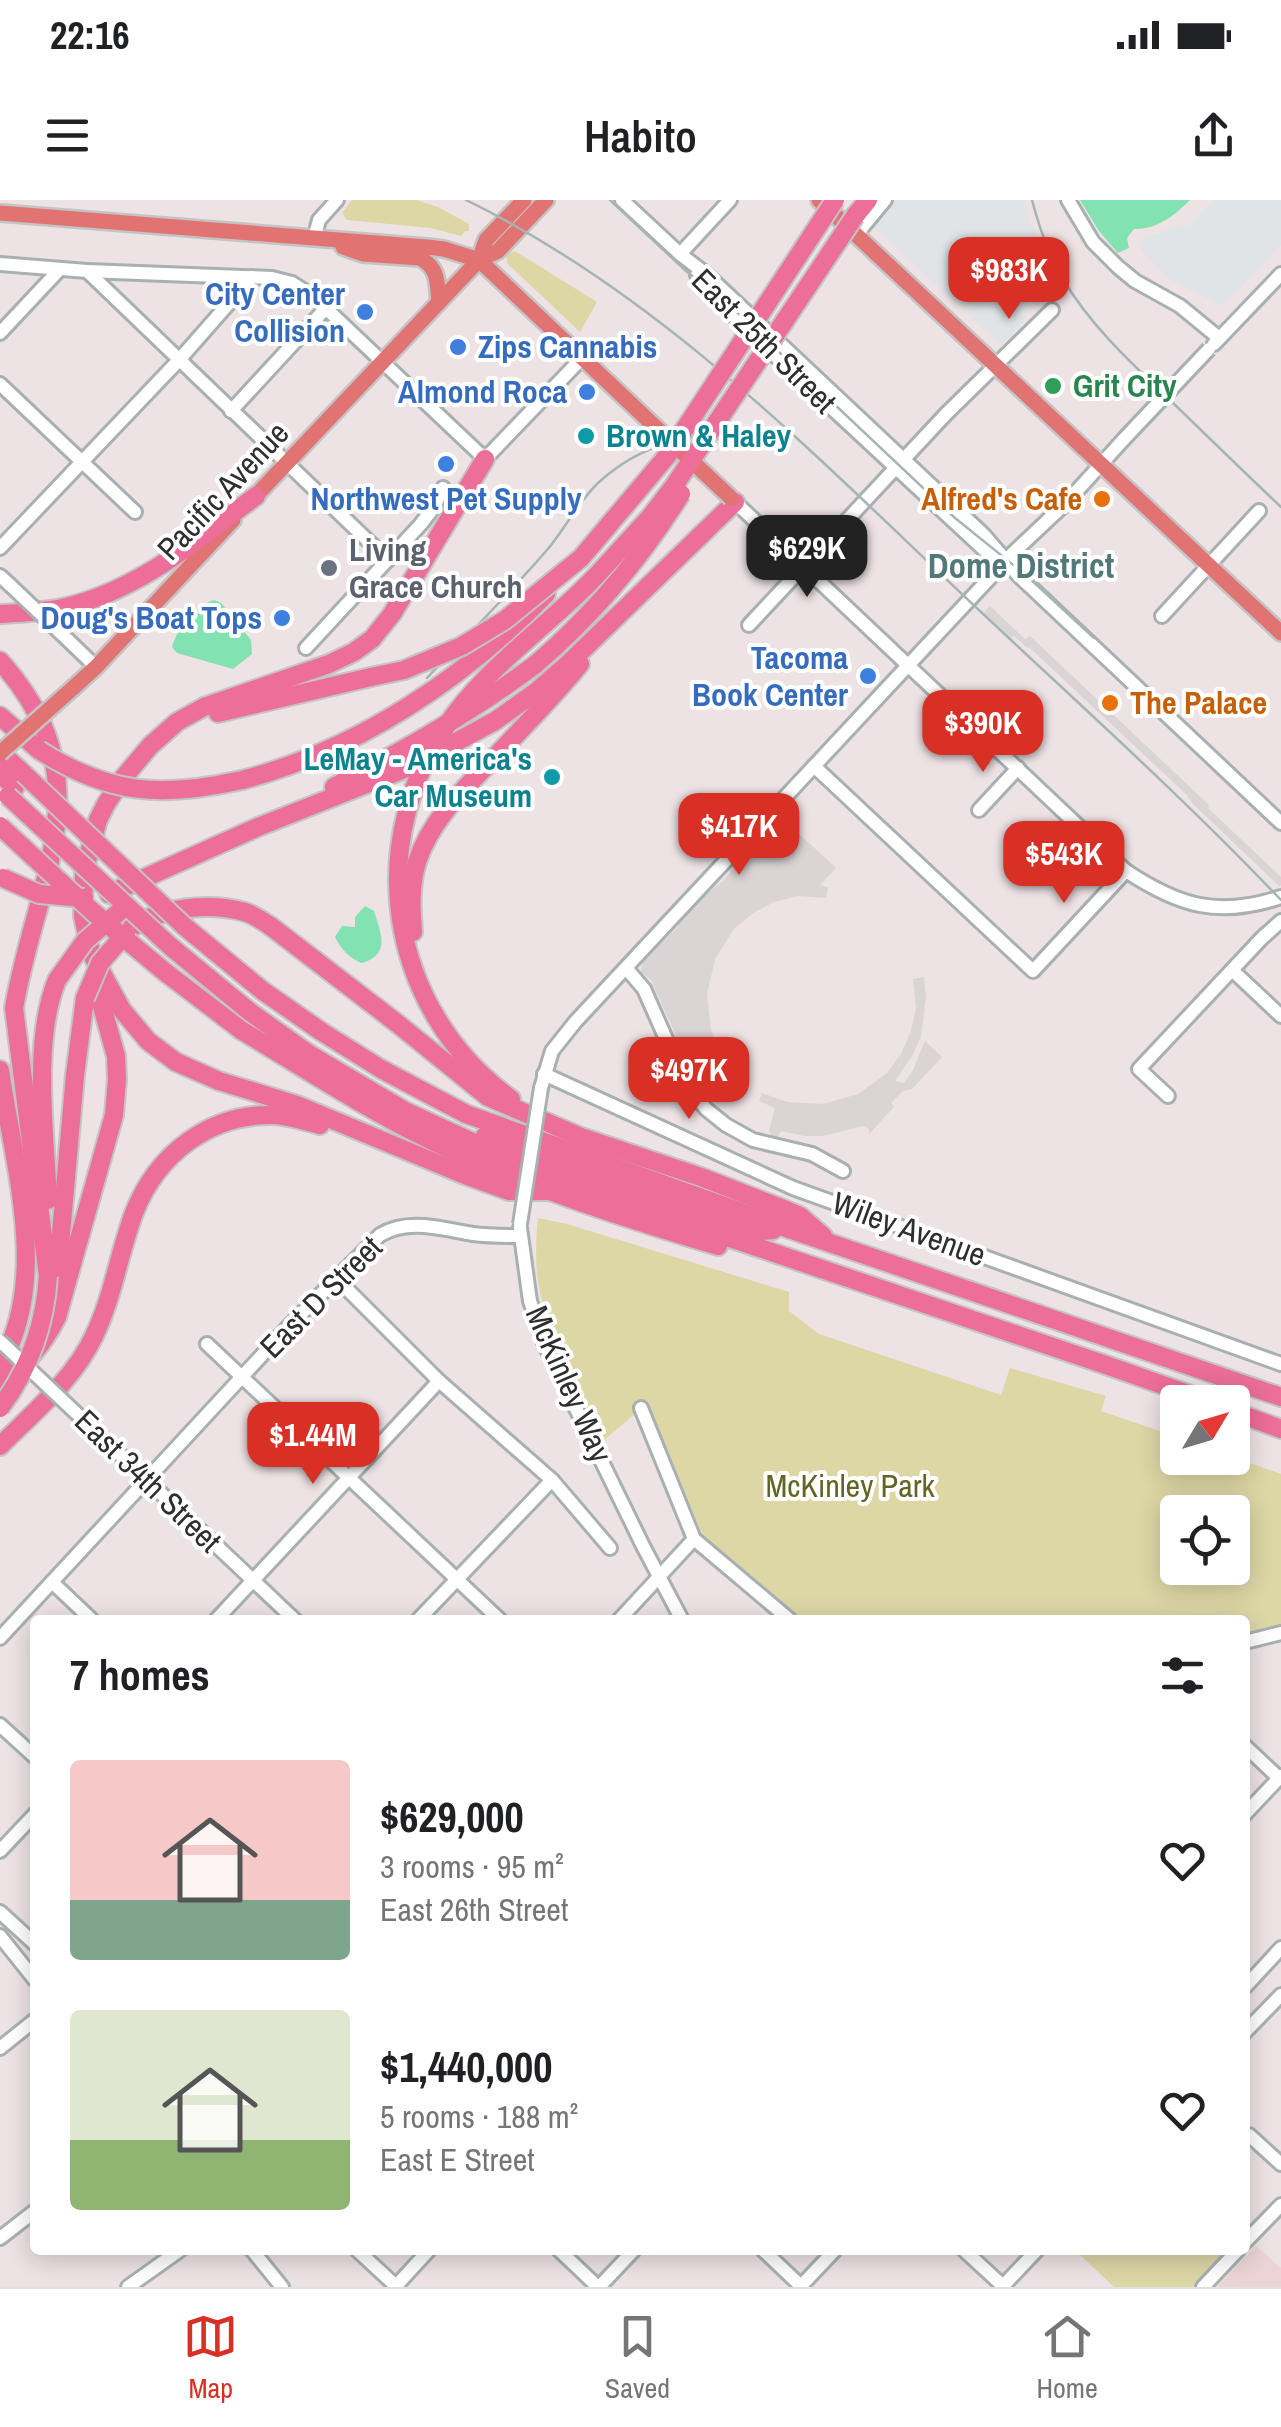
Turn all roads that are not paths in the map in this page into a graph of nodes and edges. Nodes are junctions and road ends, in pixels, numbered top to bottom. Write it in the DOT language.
graph roads {
  1 [pos="337,200"];
  2 [pos="524,200"];
  3 [pos="546,200"];
  4 [pos="622,200"];
  5 [pos="730,200"];
  6 [pos="819,200"];
  7 [pos="834,200"];
  8 [pos="885,200"];
  9 [pos="1068,200"];
  10 [pos="0,213"];
  11 [pos="861,213"];
  12 [pos="317,239"];
  13 [pos="680,254"];
  14 [pos="479,260"];
  15 [pos="0,264"];
  16 [pos="60,269"];
  17 [pos="87,271"];
  18 [pos="1281,274"];
  19 [pos="252,277"];
  20 [pos="439,302"];
  21 [pos="326,308"];
  22 [pos="1052,310"];
  23 [pos="0,333"];
  24 [pos="1219,338"];
  25 [pos="582,358"];
  26 [pos="179,360"];
  27 [pos="382,362"];
  28 [pos="996,364"];
  29 [pos="750,374"];
  30 [pos="0,384"];
  31 [pos="231,411"];
  32 [pos="485,460"];
  33 [pos="82,462"];
  34 [pos="287,463"];
  35 [pos="1102,464"];
  36 [pos="899,465"];
  37 [pos="443,488"];
  38 [pos="256,496"];
  39 [pos="733,500"];
  40 [pos="1259,511"];
  41 [pos="136,512"];
  42 [pos="0,548"];
  43 [pos="581,558"];
  44 [pos="388,560"];
  45 [pos="1006,561"];
  46 [pos="1208,566"];
  47 [pos="803,567"];
  48 [pos="0,576"];
  49 [pos="635,599"];
  50 [pos="0,614"];
  51 [pos="1162,616"];
  52 [pos="749,625"];
  53 [pos="1281,632"];
  54 [pos="306,648"];
  55 [pos="0,661"];
  56 [pos="96,667"];
  57 [pos="908,667"];
  58 [pos="0,716"];
  59 [pos="0,752"];
  60 [pos="814,766"];
  61 [pos="1018,768"];
  62 [pos="0,774"];
  63 [pos="124,778"];
  64 [pos="12,786"];
  65 [pos="979,810"];
  66 [pos="1281,822"];
  67 [pos="0,826"];
  68 [pos="258,827"];
  69 [pos="224,843"];
  70 [pos="1126,871"];
  71 [pos="2,877"];
  72 [pos="1281,897"];
  73 [pos="1281,921"];
  74 [pos="91,953"];
  75 [pos="626,968"];
  76 [pos="1232,970"];
  77 [pos="256,1002"];
  78 [pos="1281,1016"];
  79 [pos="455,1044"];
  80 [pos="0,1070"];
  81 [pos="542,1081"];
  82 [pos="1168,1096"];
  83 [pos="554,1125"];
  84 [pos="843,1171"];
  85 [pos="465,1175"];
  86 [pos="551,1191"];
  87 [pos="44,1221"];
  88 [pos="520,1230"];
  89 [pos="831,1243"];
  90 [pos="336,1278"];
  91 [pos="0,1342"];
  92 [pos="207,1344"];
  93 [pos="1281,1364"];
  94 [pos="1106,1365"];
  95 [pos="0,1368"];
  96 [pos="242,1377"];
  97 [pos="439,1380"];
  98 [pos="0,1384"];
  99 [pos="1162,1385"];
  100 [pos="1281,1397"];
  101 [pos="0,1408"];
  102 [pos="641,1408"];
  103 [pos="1250,1417"];
  104 [pos="1281,1429"];
  105 [pos="0,1446"];
  106 [pos="350,1479"];
  107 [pos="146,1480"];
  108 [pos="552,1480"];
  109 [pos="694,1539"];
  110 [pos="610,1548"];
  111 [pos="660,1576"];
  112 [pos="457,1580"];
  113 [pos="253,1581"];
  114 [pos="52,1582"];
  115 [pos="87,1615"];
  116 [pos="221,1615"];
  117 [pos="290,1615"];
  118 [pos="423,1615"];
  119 [pos="495,1615"];
  120 [pos="623,1615"];
  121 [pos="680,1615"];
  122 [pos="784,1615"];
  123 [pos="1281,1633"];
  124 [pos="0,1638"];
  125 [pos="1250,1641"];
  126 [pos="0,1725"];
  127 [pos="1250,1750"];
  128 [pos="30,1753"];
  129 [pos="1280,1777"];
  130 [pos="1250,1809"];
  131 [pos="30,1819"];
  132 [pos="0,1851"];
  133 [pos="0,1912"];
  134 [pos="0,1936"];
  135 [pos="30,1939"];
  136 [pos="1281,1948"];
  137 [pos="30,1974"];
  138 [pos="1250,1982"];
  139 [pos="1281,1995"];
  140 [pos="30,2024"];
  141 [pos="1250,2027"];
  142 [pos="0,2048"];
  143 [pos="1250,2136"];
  144 [pos="1281,2164"];
  145 [pos="1281,2205"];
  146 [pos="30,2215"];
  147 [pos="1250,2237"];
  148 [pos="0,2238"];
  149 [pos="173,2255"];
  150 [pos="256,2255"];
  151 [pos="363,2255"];
  152 [pos="425,2255"];
  153 [pos="564,2255"];
  154 [pos="629,2255"];
  155 [pos="768,2255"];
  156 [pos="830,2255"];
  157 [pos="969,2255"];
  158 [pos="1032,2255"];
  159 [pos="1233,2255"];
  160 [pos="128,2287"];
  161 [pos="282,2287"];
  162 [pos="396,2287"];
  163 [pos="599,2287"];
  164 [pos="801,2287"];
  165 [pos="1003,2287"];
  166 [pos="1202,2287"];
  1 -- 12 [label="street"];
  2 -- 14 [label="main road, Pacific Avenue"];
  3 -- 14 [label="main road, Pacific Avenue"];
  4 -- 13 [label="street, East 25th Street"];
  5 -- 13 [label="street"];
  6 -- 11 [label="main road"];
  7 -- 43 [label="highway, bridge"];
  8 -- 11 [label="street"];
  9 -- 24 [label="street"];
  10 -- 12 [label="main road"];
  11 -- 28 [label="main road"];
  11 -- 29 [label="highway, bridge"];
  12 -- 14 [label="main road"];
  12 -- 20 [label="main road"];
  13 -- 36 [label="street, East 25th Street"];
  14 -- 20 [label="main road, Pacific Avenue"];
  14 -- 25 [label="main road"];
  15 -- 16 [label="street"];
  16 -- 17 [label="street"];
  16 -- 23 [label="street"];
  17 -- 19 [label="street"];
  17 -- 26 [label="street"];
  18 -- 24 [label="street"];
  19 -- 21 [label="street"];
  19 -- 26 [label="street"];
  20 -- 27 [label="main road, Pacific Avenue"];
  21 -- 27 [label="street"];
  21 -- 31 [label="street"];
  22 -- 28 [label="street"];
  24 -- 35 [label="street, bridge"];
  25 -- 32 [label="street"];
  25 -- 39 [label="main road, bridge"];
  26 -- 31 [label="street"];
  26 -- 33 [label="street"];
  27 -- 32 [label="street"];
  27 -- 34 [label="main road, Pacific Avenue"];
  28 -- 35 [label="main road"];
  28 -- 36 [label="street"];
  29 -- 68 [label="highway, bridge"];
  29 -- 79 [label="highway, bridge"];
  30 -- 33 [label="street"];
  31 -- 34 [label="street"];
  32 -- 63 [label="highway"];
  33 -- 41 [label="street"];
  33 -- 42 [label="street"];
  34 -- 38 [label="main road, Pacific Avenue"];
  34 -- 44 [label="street"];
  35 -- 45 [label="street"];
  35 -- 46 [label="main road"];
  36 -- 45 [label="street, East 25th Street"];
  36 -- 47 [label="street"];
  37 -- 44 [label="street"];
  38 -- 50 [label="highway"];
  38 -- 56 [label="main road, Pacific Avenue"];
  39 -- 47 [label="street"];
  39 -- 49 [label="highway"];
  40 -- 46 [label="street"];
  43 -- 58 [label="highway, bridge"];
  43 -- 63 [label="highway, bridge"];
  44 -- 54 [label="street"];
  45 -- 57 [label="street"];
  45 -- 66 [label="street, East 25th Street"];
  46 -- 51 [label="street"];
  46 -- 53 [label="main road"];
  47 -- 52 [label="street"];
  47 -- 57 [label="street"];
  48 -- 56 [label="street, bridge"];
  49 -- 68 [label="highway"];
  49 -- 79 [label="highway"];
  55 -- 87 [label="highway"];
  56 -- 59 [label="main road, Pacific Avenue, bridge"];
  57 -- 60 [label="street"];
  57 -- 61 [label="street"];
  59 -- 64 [label="highway"];
  60 -- 70 [label="street"];
  60 -- 75 [label="street"];
  61 -- 65 [label="street"];
  61 -- 70 [label="street"];
  62 -- 64 [label="highway"];
  63 -- 74 [label="highway"];
  64 -- 77 [label="highway, bridge"];
  64 -- 77 [label="highway, bridge"];
  67 -- 86 [label="highway, bridge"];
  68 -- 69 [label="highway"];
  69 -- 71 [label="highway, bridge"];
  69 -- 87 [label="highway, bridge"];
  70 -- 72 [label="street"];
  73 -- 76 [label="street"];
  74 -- 85 [label="highway"];
  74 -- 98 [label="highway"];
  75 -- 81 [label="street"];
  75 -- 84 [label="street"];
  76 -- 78 [label="street"];
  76 -- 82 [label="street"];
  77 -- 89 [label="highway"];
  77 -- 94 [label="highway"];
  79 -- 83 [label="highway"];
  80 -- 95 [label="highway"];
  81 -- 88 [label="street, McKinley Way, bridge"];
  81 -- 93 [label="street, Wiley Avenue"];
  83 -- 89 [label="highway"];
  83 -- 95 [label="highway, bridge"];
  85 -- 86 [label="highway"];
  85 -- 105 [label="highway"];
  86 -- 94 [label="highway"];
  87 -- 101 [label="highway, bridge"];
  88 -- 90 [label="street, East D Street"];
  88 -- 111 [label="street, McKinley Way"];
  89 -- 100 [label="highway"];
  90 -- 96 [label="street, East D Street"];
  90 -- 97 [label="street"];
  91 -- 107 [label="street, East 34th Street, bridge"];
  92 -- 96 [label="street"];
  94 -- 99 [label="highway"];
  96 -- 106 [label="street"];
  96 -- 107 [label="street, East D Street"];
  97 -- 106 [label="street"];
  97 -- 108 [label="street"];
  102 -- 109 [label="street"];
  103 -- 104 [label="highway"];
  106 -- 112 [label="street"];
  106 -- 113 [label="street"];
  107 -- 113 [label="street, East 34th Street"];
  107 -- 114 [label="street, East D Street"];
  108 -- 110 [label="street"];
  108 -- 112 [label="street"];
  109 -- 111 [label="street"];
  109 -- 122 [label="street"];
  111 -- 120 [label="street"];
  111 -- 121 [label="street, McKinley Way"];
  112 -- 118 [label="street"];
  112 -- 119 [label="street"];
  113 -- 116 [label="street"];
  113 -- 117 [label="street, East 34th Street"];
  114 -- 115 [label="street"];
  114 -- 124 [label="street, East D Street"];
  123 -- 125 [label="street"];
  126 -- 128 [label="street"];
  127 -- 129 [label="street"];
  129 -- 130 [label="street"];
  131 -- 132 [label="street"];
  133 -- 135 [label="street"];
  134 -- 137 [label="street"];
  136 -- 138 [label="street"];
  139 -- 141 [label="street"];
  140 -- 142 [label="street"];
  143 -- 144 [label="street"];
  145 -- 147 [label="street"];
  146 -- 148 [label="street"];
  149 -- 160 [label="street"];
  150 -- 161 [label="street"];
  151 -- 162 [label="street"];
  152 -- 162 [label="street"];
  153 -- 163 [label="street"];
  154 -- 163 [label="street"];
  155 -- 164 [label="street"];
  156 -- 164 [label="street"];
  157 -- 165 [label="street"];
  158 -- 165 [label="street"];
  159 -- 166 [label="street"];
}
